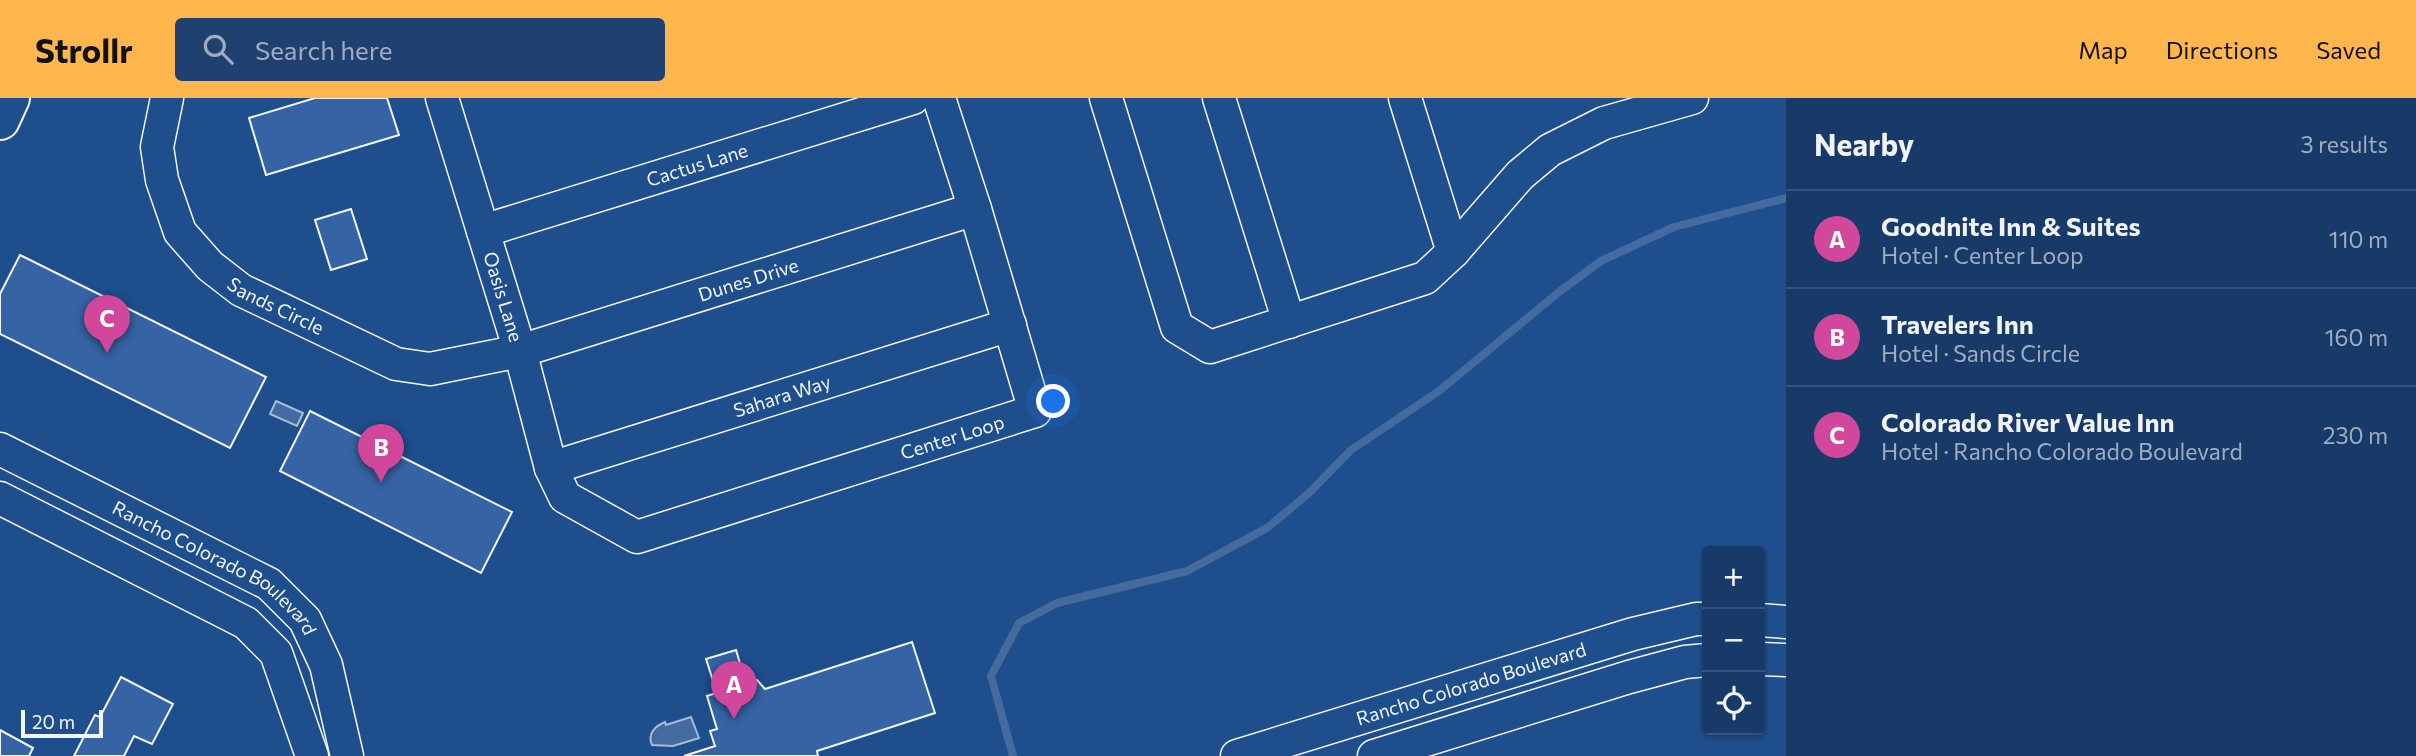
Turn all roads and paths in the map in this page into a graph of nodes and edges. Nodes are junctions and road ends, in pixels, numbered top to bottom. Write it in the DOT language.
graph roads {
  1 [pos="10,98"];
  2 [pos="167,98"];
  3 [pos="442,98"];
  4 [pos="912,98"];
  5 [pos="939,98"];
  6 [pos="1106,98"];
  7 [pos="1219,98"];
  8 [pos="1405,98"];
  9 [pos="1692,98"];
  10 [pos="1600,111"];
  11 [pos="0,120"];
  12 [pos="975,209"];
  13 [pos="483,231"];
  14 [pos="1453,252"];
  15 [pos="1289,322"];
  16 [pos="1010,325"];
  17 [pos="520,351"];
  18 [pos="0,449"];
  19 [pos="551,468"];
  20 [pos="565,497"];
  21 [pos="0,498"];
  22 [pos="1702,619"];
  23 [pos="1765,620"];
  24 [pos="1786,622"];
  25 [pos="1765,659"];
  26 [pos="1702,660"];
  27 [pos="1786,660"];
  28 [pos="312,756"];
  29 [pos="347,756"];
  30 [pos="1237,756"];
  31 [pos="1374,756"];
  1 -- 11 [label="highway"];
  2 -- 17 [label="street, Sands Circle"];
  3 -- 13 [label="street, Oasis Lane"];
  4 -- 13 [label="street, Cactus Lane"];
  5 -- 12 [label="street, Center Loop"];
  6 -- 15 [label="street"];
  7 -- 15 [label="street"];
  8 -- 14 [label="street"];
  9 -- 10 [label="street"];
  10 -- 14 [label="street"];
  12 -- 16 [label="street, Center Loop"];
  12 -- 17 [label="street, Dunes Drive"];
  13 -- 17 [label="street, Oasis Lane"];
  14 -- 15 [label="street"];
  16 -- 19 [label="street, Sahara Way"];
  16 -- 20 [label="street, Center Loop"];
  17 -- 19 [label="street, Oasis Lane"];
  18 -- 29 [label="street, Rancho Colorado Boulevard"];
  19 -- 20 [label="street, Oasis Lane"];
  21 -- 28 [label="street, Rancho Colorado Boulevard"];
  22 -- 30 [label="street, Rancho Colorado Boulevard"];
  23 -- 24 [label="street"];
  25 -- 27 [label="street"];
  26 -- 31 [label="street, Rancho Colorado Boulevard"];
}
